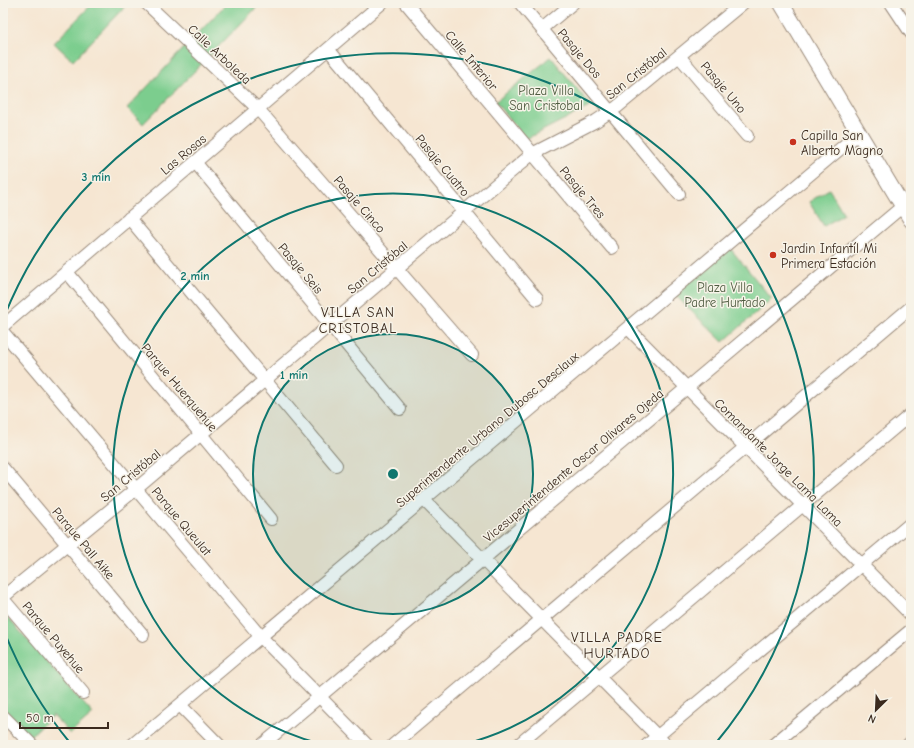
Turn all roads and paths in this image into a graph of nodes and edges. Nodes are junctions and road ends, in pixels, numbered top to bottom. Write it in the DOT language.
graph roads {
  1 [pos="146,3"];
  2 [pos="382,3"];
  3 [pos="406,3"];
  4 [pos="520,3"];
  5 [pos="573,3"];
  6 [pos="743,3"];
  7 [pos="781,3"];
  8 [pos="891,3"];
  9 [pos="542,29"];
  10 [pos="911,33"];
  11 [pos="328,49"];
  12 [pos="679,56"];
  13 [pos="258,109"];
  14 [pos="611,112"];
  15 [pos="859,133"];
  16 [pos="746,136"];
  17 [pos="532,154"];
  18 [pos="195,162"];
  19 [pos="679,194"];
  20 [pos="903,206"];
  21 [pos="464,212"];
  22 [pos="130,218"];
  23 [pos="911,220"];
  24 [pos="612,248"];
  25 [pos="398,268"];
  26 [pos="66,272"];
  27 [pos="536,300"];
  28 [pos="911,307"];
  29 [pos="330,325"];
  30 [pos="3,326"];
  31 [pos="628,328"];
  32 [pos="3,332"];
  33 [pos="472,355"];
  34 [pos="265,380"];
  35 [pos="687,388"];
  36 [pos="400,409"];
  37 [pos="911,414"];
  38 [pos="201,434"];
  39 [pos="745,447"];
  40 [pos="336,465"];
  41 [pos="3,468"];
  42 [pos="136,488"];
  43 [pos="424,500"];
  44 [pos="803,505"];
  45 [pos="271,519"];
  46 [pos="911,523"];
  47 [pos="67,545"];
  48 [pos="482,559"];
  49 [pos="861,565"];
  50 [pos="3,598"];
  51 [pos="911,615"];
  52 [pos="542,619"];
  53 [pos="911,630"];
  54 [pos="143,635"];
  55 [pos="261,637"];
  56 [pos="599,677"];
  57 [pos="83,693"];
  58 [pos="320,697"];
  59 [pos="180,705"];
  60 [pos="3,716"];
  61 [pos="657,736"];
  62 [pos="911,742"];
  63 [pos="32,745"];
  64 [pos="132,745"];
  65 [pos="219,745"];
  66 [pos="262,745"];
  67 [pos="367,745"];
  68 [pos="393,745"];
  69 [pos="518,745"];
  70 [pos="647,745"];
  71 [pos="666,745"];
  72 [pos="773,745"];
  73 [pos="908,745"];
  1 -- 13 [label="street, Calle Arboleda"];
  2 -- 11 [label="street, Las Rosas"];
  3 -- 17 [label="street, Calle Interior"];
  4 -- 9 [label="street, Pasaje Dos"];
  5 -- 9 [label="street"];
  6 -- 12 [label="street, San Cristóbal"];
  7 -- 15 [label="main road"];
  8 -- 10 [label="street"];
  9 -- 14 [label="street, Pasaje Dos"];
  11 -- 13 [label="street, Las Rosas"];
  11 -- 21 [label="street, Pasaje Cuatro"];
  12 -- 14 [label="street, San Cristóbal"];
  12 -- 16 [label="street, Pasaje Uno"];
  13 -- 18 [label="street, Las Rosas"];
  13 -- 25 [label="street, Pasaje Cinco"];
  14 -- 17 [label="street, San Cristóbal"];
  14 -- 19 [label="street, Pasaje Dos"];
  15 -- 20 [label="main road"];
  15 -- 31 [label="street, Superintendente Urbano Dubosc Desclaux"];
  17 -- 21 [label="street, San Cristóbal"];
  17 -- 24 [label="street, Pasaje Tres"];
  18 -- 22 [label="street, Las Rosas"];
  18 -- 29 [label="street, Pasaje Seis"];
  20 -- 23 [label="main road"];
  20 -- 35 [label="street, Vicesuperintendente Oscar Olivares Ojeda"];
  21 -- 25 [label="street, San Cristóbal"];
  21 -- 27 [label="street, Pasaje Cuatro"];
  22 -- 26 [label="street, Las Rosas"];
  22 -- 34 [label="street"];
  25 -- 29 [label="street, San Cristóbal"];
  25 -- 33 [label="street, Pasaje Cinco"];
  26 -- 30 [label="street, Las Rosas"];
  26 -- 38 [label="street, Parque Huerquehue"];
  28 -- 39 [label="street"];
  29 -- 34 [label="street, San Cristóbal"];
  29 -- 36 [label="street, Pasaje Seis"];
  31 -- 35 [label="street, Comandante Jorge Lama Lama"];
  31 -- 43 [label="street, Superintendente Urbano Dubosc Desclaux"];
  32 -- 42 [label="street, Parque Queulat"];
  34 -- 38 [label="street, San Cristóbal"];
  34 -- 40 [label="street"];
  35 -- 39 [label="street, Comandante Jorge Lama Lama"];
  35 -- 48 [label="street, Vicesuperintendente Oscar Olivares Ojeda"];
  37 -- 44 [label="street"];
  38 -- 42 [label="street, San Cristóbal"];
  38 -- 45 [label="street, Parque Huerquehue"];
  39 -- 44 [label="street, Comandante Jorge Lama Lama"];
  39 -- 52 [label="street"];
  41 -- 47 [label="street, Parque Pall Aike"];
  42 -- 47 [label="street, San Cristóbal"];
  42 -- 55 [label="street, Parque Queulat"];
  43 -- 48 [label="street"];
  43 -- 55 [label="street, Superintendente Urbano Dubosc Desclaux"];
  44 -- 49 [label="street, Comandante Jorge Lama Lama"];
  44 -- 56 [label="street"];
  46 -- 49 [label="street"];
  47 -- 50 [label="street, San Cristóbal"];
  47 -- 54 [label="street, Parque Pall Aike"];
  48 -- 52 [label="street"];
  48 -- 58 [label="street, Vicesuperintendente Oscar Olivares Ojeda"];
  49 -- 51 [label="street, Comandante Jorge Lama Lama"];
  49 -- 61 [label="street"];
  50 -- 57 [label="street, Parque Puyehue"];
  52 -- 56 [label="street"];
  52 -- 68 [label="street"];
  53 -- 72 [label="street"];
  55 -- 58 [label="street, Parque Queulat"];
  55 -- 59 [label="street, Superintendente Urbano Dubosc Desclaux"];
  56 -- 61 [label="street"];
  56 -- 69 [label="street"];
  58 -- 66 [label="street, Vicesuperintendente Oscar Olivares Ojeda"];
  58 -- 67 [label="street, Parque Queulat"];
  59 -- 64 [label="street, Superintendente Urbano Dubosc Desclaux"];
  59 -- 65 [label="street"];
  60 -- 63 [label="street"];
  61 -- 70 [label="street"];
  61 -- 71 [label="street"];
  62 -- 73 [label="street"];
}
